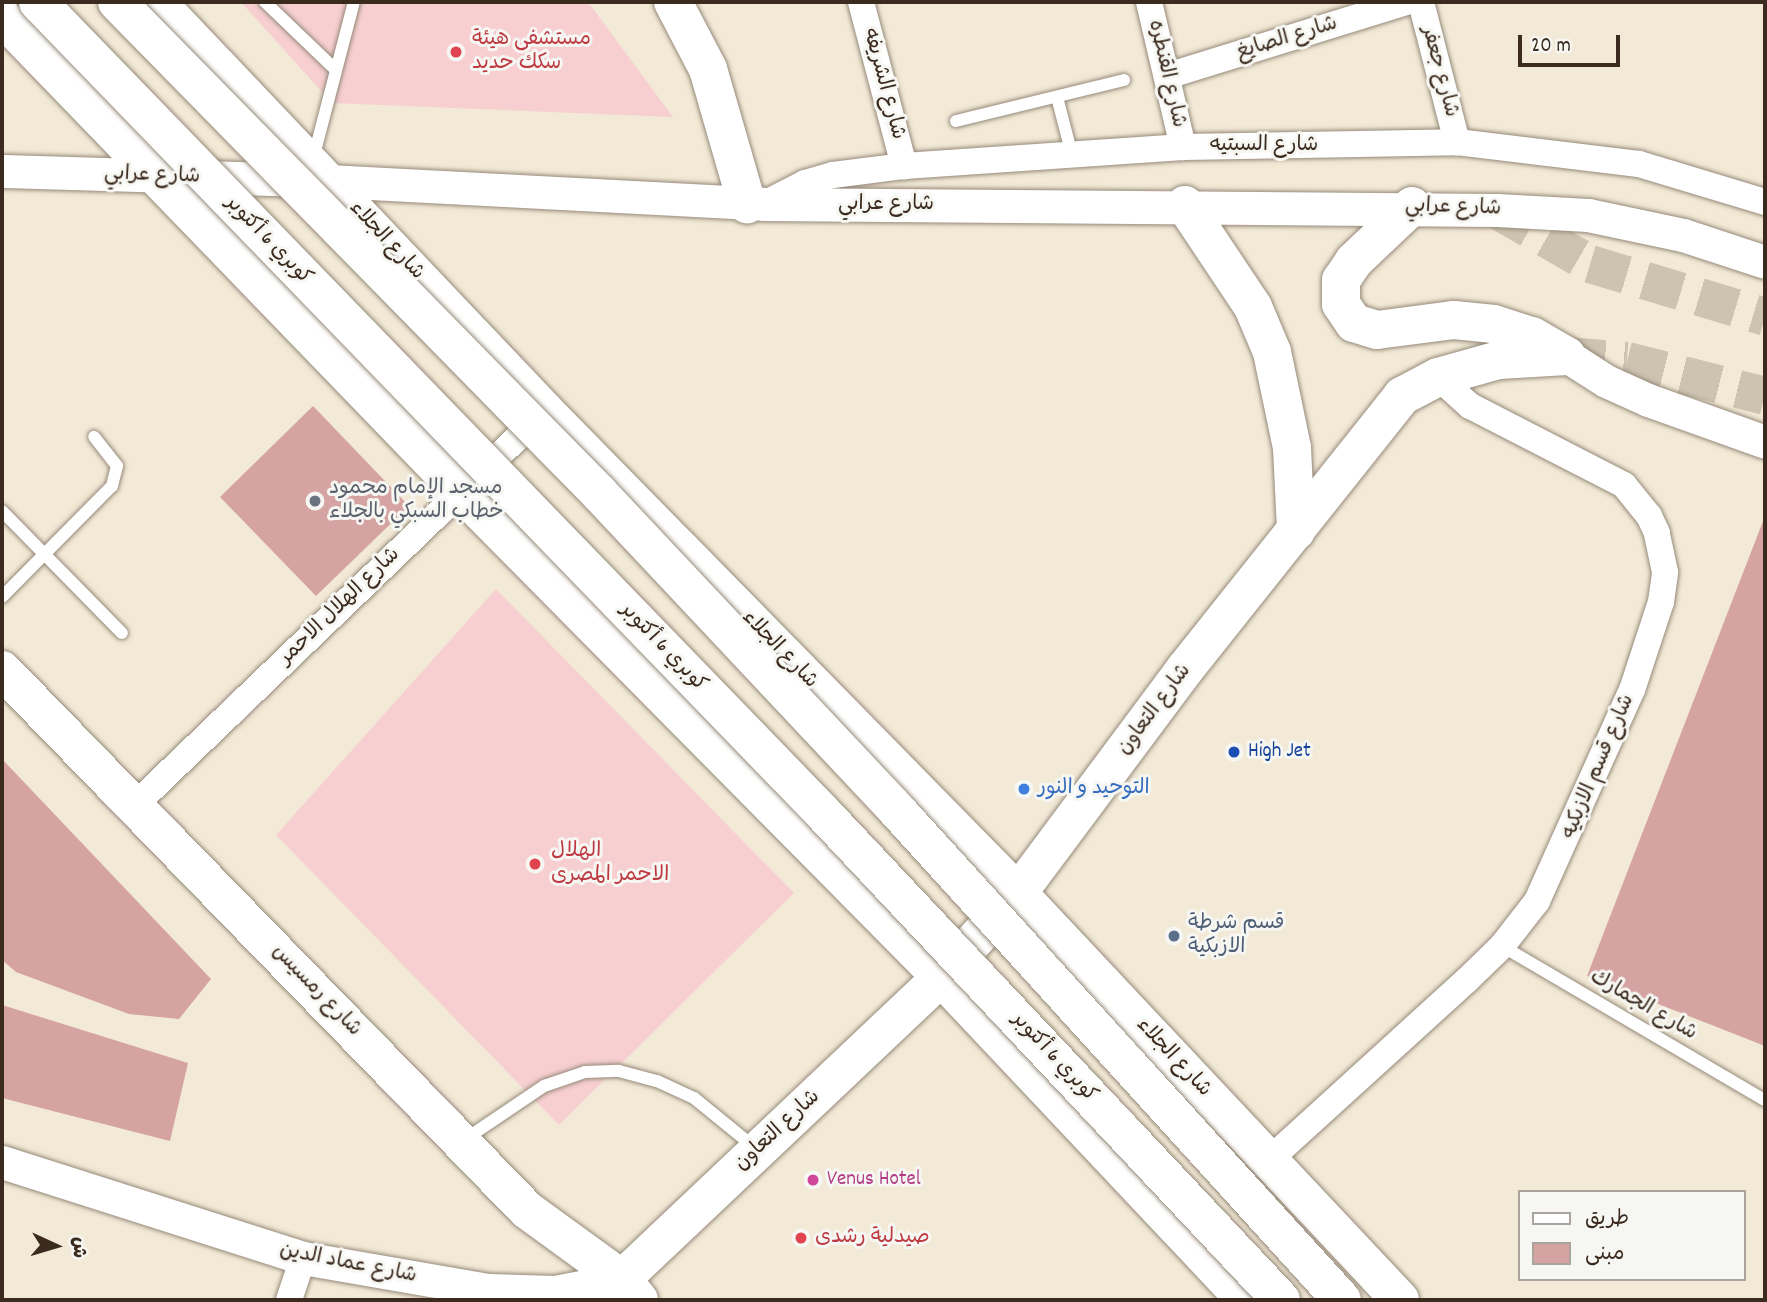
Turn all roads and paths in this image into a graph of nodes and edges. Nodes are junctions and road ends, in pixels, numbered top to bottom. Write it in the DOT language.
graph roads {
  1 [pos="38,2"];
  2 [pos="117,2"];
  3 [pos="157,2"];
  4 [pos="265,2"];
  5 [pos="354,2"];
  6 [pos="673,2"];
  7 [pos="861,2"];
  8 [pos="1149,2"];
  9 [pos="1406,2"];
  10 [pos="1420,2"];
  11 [pos="2,17"];
  12 [pos="336,70"];
  13 [pos="1167,76"];
  14 [pos="1124,80"];
  15 [pos="1057,97"];
  16 [pos="956,121"];
  17 [pos="1457,142"];
  18 [pos="1183,147"];
  19 [pos="1072,155"];
  20 [pos="904,166"];
  21 [pos="2,171"];
  22 [pos="321,172"];
  23 [pos="153,177"];
  24 [pos="1765,202"];
  25 [pos="756,204"];
  26 [pos="1185,205"];
  27 [pos="1412,206"];
  28 [pos="1765,262"];
  29 [pos="1567,356"];
  30 [pos="1438,377"];
  31 [pos="545,411"];
  32 [pos="94,437"];
  33 [pos="1765,442"];
  34 [pos="461,492"];
  35 [pos="2,511"];
  36 [pos="1296,531"];
  37 [pos="44,554"];
  38 [pos="2,597"];
  39 [pos="122,633"];
  40 [pos="2,670"];
  41 [pos="135,804"];
  42 [pos="1018,893"];
  43 [pos="1502,946"];
  44 [pos="941,978"];
  45 [pos="1765,1100"];
  46 [pos="461,1142"];
  47 [pos="758,1151"];
  48 [pos="1268,1161"];
  49 [pos="2,1162"];
  50 [pos="303,1258"];
  51 [pos="631,1289"];
  52 [pos="488,1295"];
  53 [pos="289,1300"];
  54 [pos="1245,1300"];
  55 [pos="1281,1300"];
  56 [pos="1342,1300"];
  57 [pos="1400,1300"];
  1 -- 55 [label="main road, كوبري 6 أكتوبر, bridge"];
  2 -- 56 [label="main road, bridge"];
  3 -- 22 [label="main road, شارع الجلاء"];
  4 -- 12 [label="lane"];
  5 -- 12 [label="lane"];
  6 -- 25 [label="main road"];
  7 -- 20 [label="street, شارع الشريفه"];
  8 -- 13 [label="street, شارع القنطره"];
  9 -- 13 [label="street, شارع الصايغ"];
  10 -- 17 [label="street, شارع جعفر"];
  11 -- 23 [label="main road"];
  12 -- 22 [label="lane"];
  13 -- 18 [label="street, شارع القنطره"];
  14 -- 15 [label="lane"];
  15 -- 16 [label="lane"];
  15 -- 19 [label="lane"];
  17 -- 18 [label="street, شارع السبتيه"];
  17 -- 24 [label="street, شارع السبتيه"];
  18 -- 19 [label="street, شارع السبتيه"];
  19 -- 20 [label="street, شارع السبتيه"];
  20 -- 25 [label="street, شارع السبتيه"];
  21 -- 23 [label="street, شارع عرابي"];
  22 -- 23 [label="street, شارع عرابي"];
  22 -- 25 [label="street, شارع عرابي"];
  22 -- 31 [label="main road, شارع الجلاء"];
  23 -- 34 [label="main road"];
  25 -- 26 [label="street, شارع عرابي"];
  26 -- 27 [label="street, شارع عرابي"];
  26 -- 36 [label="main road"];
  27 -- 28 [label="street, شارع عرابي"];
  27 -- 29 [label="main road"];
  29 -- 30 [label="main road, شارع التعاون"];
  29 -- 33 [label="street"];
  30 -- 36 [label="main road, شارع التعاون"];
  30 -- 43 [label="street, شارع قسم الازبكيه"];
  31 -- 34 [label="street, شارع الهلال الاحمر"];
  31 -- 42 [label="main road, شارع الجلاء"];
  32 -- 37 [label="lane"];
  34 -- 41 [label="street, شارع الهلال الاحمر"];
  34 -- 44 [label="main road"];
  35 -- 37 [label="lane"];
  36 -- 42 [label="main road, شارع التعاون"];
  37 -- 38 [label="lane"];
  37 -- 39 [label="lane"];
  40 -- 41 [label="main road, شارع رمسيس"];
  41 -- 46 [label="main road, شارع رمسيس"];
  42 -- 44 [label="main road, شارع التعاون"];
  42 -- 48 [label="main road, شارع الجلاء"];
  43 -- 45 [label="lane, شارع الجمارك"];
  43 -- 48 [label="street, شارع قسم الازبكيه"];
  44 -- 47 [label="main road, شارع التعاون"];
  44 -- 54 [label="main road"];
  46 -- 47 [label="lane"];
  46 -- 51 [label="main road, شارع رمسيس"];
  47 -- 51 [label="main road, شارع التعاون"];
  48 -- 57 [label="main road, شارع الجلاء"];
  49 -- 50 [label="street, شارع عماد الدين"];
  50 -- 52 [label="street, شارع عماد الدين"];
  50 -- 53 [label="street"];
  51 -- 52 [label="street, شارع عماد الدين"];
}
